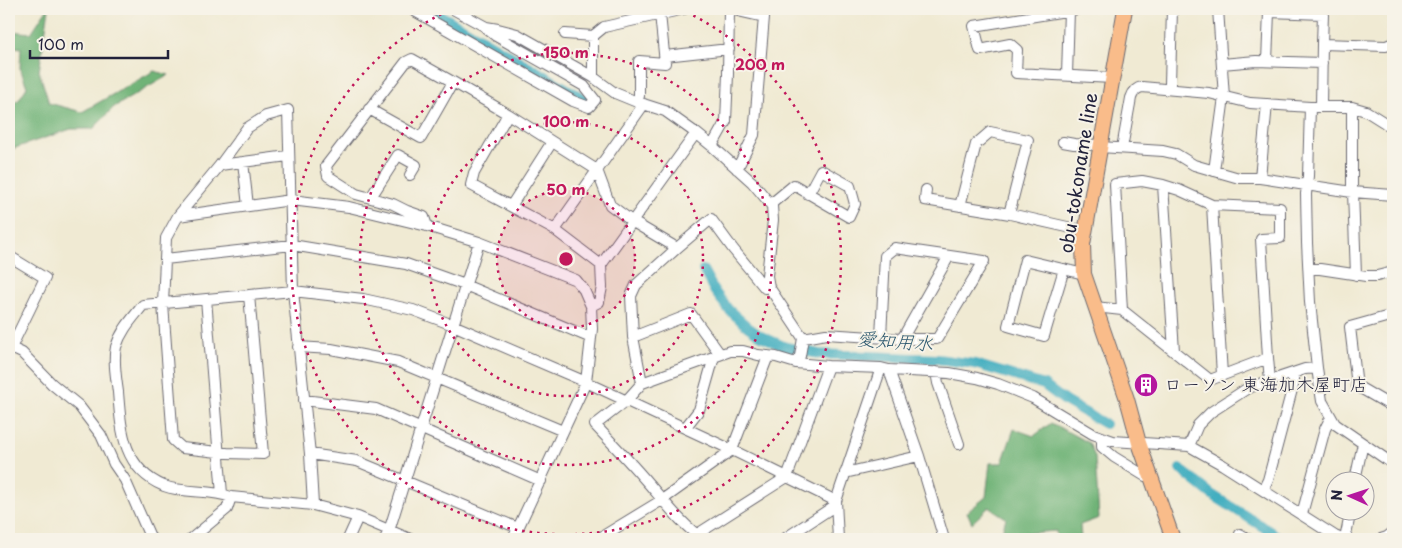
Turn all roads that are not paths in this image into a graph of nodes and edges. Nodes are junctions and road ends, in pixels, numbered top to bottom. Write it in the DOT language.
graph roads {
  1 [pos="412,9"];
  2 [pos="453,9"];
  3 [pos="684,9"];
  4 [pos="729,9"];
  5 [pos="1125,9"];
  6 [pos="1172,9"];
  7 [pos="1218,9"];
  8 [pos="1073,10"];
  9 [pos="660,14"];
  10 [pos="486,28"];
  11 [pos="565,34"];
  12 [pos="593,36"];
  13 [pos="1322,44"];
  14 [pos="1393,44"];
  15 [pos="728,49"];
  16 [pos="665,56"];
  17 [pos="1267,61"];
  18 [pos="1322,63"];
  19 [pos="1222,64"];
  20 [pos="1067,75"];
  21 [pos="594,77"];
  22 [pos="1112,78"];
  23 [pos="453,82"];
  24 [pos="1170,84"];
  25 [pos="1224,97"];
  26 [pos="640,103"];
  27 [pos="1267,104"];
  28 [pos="1321,106"];
  29 [pos="1310,107"];
  30 [pos="1352,107"];
  31 [pos="369,109"];
  32 [pos="508,114"];
  33 [pos="1393,128"];
  34 [pos="696,133"];
  35 [pos="552,142"];
  36 [pos="1063,142"];
  37 [pos="712,146"];
  38 [pos="1100,146"];
  39 [pos="1122,148"];
  40 [pos="288,156"];
  41 [pos="243,162"];
  42 [pos="220,165"];
  43 [pos="738,169"];
  44 [pos="596,170"];
  45 [pos="1214,171"];
  46 [pos="410,175"];
  47 [pos="1260,178"];
  48 [pos="1163,185"];
  49 [pos="1306,186"];
  50 [pos="926,190"];
  51 [pos="1353,192"];
  52 [pos="808,194"];
  53 [pos="1393,195"];
  54 [pos="371,197"];
  55 [pos="291,200"];
  56 [pos="771,204"];
  57 [pos="1212,205"];
  58 [pos="248,206"];
  59 [pos="511,206"];
  60 [pos="960,206"];
  61 [pos="1008,214"];
  62 [pos="178,216"];
  63 [pos="633,222"];
  64 [pos="427,226"];
  65 [pos="555,230"];
  66 [pos="1085,231"];
  67 [pos="479,242"];
  68 [pos="292,245"];
  69 [pos="677,248"];
  70 [pos="9,256"];
  71 [pos="949,256"];
  72 [pos="165,259"];
  73 [pos="602,265"];
  74 [pos="1064,269"];
  75 [pos="1309,270"];
  76 [pos="1393,272"];
  77 [pos="1084,274"];
  78 [pos="1356,275"];
  79 [pos="465,285"];
  80 [pos="769,287"];
  81 [pos="293,291"];
  82 [pos="249,295"];
  83 [pos="206,299"];
  84 [pos="163,304"];
  85 [pos="591,306"];
  86 [pos="1095,307"];
  87 [pos="1122,310"];
  88 [pos="1393,315"];
  89 [pos="453,325"];
  90 [pos="633,337"];
  91 [pos="881,337"];
  92 [pos="591,338"];
  93 [pos="902,339"];
  94 [pos="802,340"];
  95 [pos="298,347"];
  96 [pos="9,349"];
  97 [pos="1174,351"];
  98 [pos="717,356"];
  99 [pos="768,356"];
  100 [pos="1268,358"];
  101 [pos="798,359"];
  102 [pos="828,366"];
  103 [pos="1317,368"];
  104 [pos="885,369"];
  105 [pos="936,372"];
  106 [pos="1294,373"];
  107 [pos="1222,375"];
  108 [pos="436,378"];
  109 [pos="1270,381"];
  110 [pos="586,382"];
  111 [pos="642,383"];
  112 [pos="304,400"];
  113 [pos="626,401"];
  114 [pos="1393,407"];
  115 [pos="1331,417"];
  116 [pos="686,428"];
  117 [pos="421,430"];
  118 [pos="564,431"];
  119 [pos="1102,438"];
  120 [pos="1139,443"];
  121 [pos="959,444"];
  122 [pos="1365,444"];
  123 [pos="1189,446"];
  124 [pos="732,450"];
  125 [pos="219,452"];
  126 [pos="310,454"];
  127 [pos="919,456"];
  128 [pos="1393,464"];
  129 [pos="1357,470"];
  130 [pos="846,473"];
  131 [pos="1152,476"];
  132 [pos="787,477"];
  133 [pos="405,480"];
  134 [pos="541,481"];
  135 [pos="1263,490"];
  136 [pos="227,495"];
  137 [pos="662,500"];
  138 [pos="836,503"];
  139 [pos="313,505"];
  140 [pos="1302,514"];
  141 [pos="358,518"];
  142 [pos="1348,520"];
  143 [pos="518,528"];
  144 [pos="1393,532"];
  145 [pos="387,535"];
  146 [pos="699,537"];
  147 [pos="151,539"];
  148 [pos="191,539"];
  149 [pos="348,539"];
  150 [pos="410,539"];
  151 [pos="513,539"];
  152 [pos="596,539"];
  153 [pos="784,539"];
  154 [pos="838,539"];
  155 [pos="944,539"];
  156 [pos="1173,539"];
  157 [pos="1343,539"];
  158 [pos="1381,539"];
  1 -- 10 [label="street"];
  2 -- 10 [label="street"];
  3 -- 9 [label="street"];
  4 -- 15 [label="street"];
  4 -- 43 [label="street"];
  5 -- 22 [label="main road, obu-tokoname line"];
  6 -- 24 [label="street"];
  7 -- 19 [label="street"];
  8 -- 20 [label="street"];
  8 -- 20 [label="street"];
  9 -- 12 [label="street"];
  9 -- 16 [label="street"];
  10 -- 21 [label="street"];
  11 -- 12 [label="street"];
  12 -- 21 [label="street"];
  13 -- 14 [label="street"];
  13 -- 17 [label="street"];
  13 -- 18 [label="street"];
  15 -- 16 [label="street"];
  15 -- 37 [label="street"];
  16 -- 26 [label="street"];
  17 -- 18 [label="street"];
  17 -- 19 [label="street"];
  18 -- 28 [label="street"];
  19 -- 25 [label="street"];
  20 -- 22 [label="street"];
  21 -- 26 [label="street"];
  22 -- 38 [label="main road, obu-tokoname line"];
  23 -- 31 [label="street"];
  23 -- 31 [label="street"];
  23 -- 32 [label="street"];
  25 -- 27 [label="street"];
  25 -- 39 [label="street"];
  25 -- 45 [label="street"];
  26 -- 34 [label="street"];
  26 -- 44 [label="street"];
  27 -- 29 [label="street"];
  27 -- 47 [label="street"];
  28 -- 29 [label="street"];
  28 -- 30 [label="street"];
  29 -- 49 [label="street"];
  30 -- 33 [label="street"];
  30 -- 51 [label="street"];
  31 -- 54 [label="street"];
  32 -- 35 [label="street"];
  32 -- 59 [label="street"];
  34 -- 37 [label="street"];
  34 -- 63 [label="street"];
  35 -- 44 [label="street"];
  35 -- 59 [label="street"];
  36 -- 38 [label="street"];
  37 -- 43 [label="street"];
  38 -- 39 [label="street"];
  38 -- 66 [label="main road, obu-tokoname line"];
  39 -- 45 [label="street"];
  40 -- 41 [label="street"];
  40 -- 42 [label="street"];
  40 -- 55 [label="street"];
  41 -- 42 [label="street"];
  41 -- 58 [label="street"];
  42 -- 62 [label="street"];
  43 -- 56 [label="street"];
  44 -- 63 [label="street"];
  44 -- 65 [label="street"];
  45 -- 47 [label="street"];
  46 -- 54 [label="street"];
  47 -- 49 [label="street"];
  48 -- 57 [label="street"];
  48 -- 87 [label="street"];
  48 -- 97 [label="street"];
  49 -- 51 [label="street"];
  49 -- 75 [label="street"];
  50 -- 60 [label="street"];
  51 -- 53 [label="street"];
  51 -- 78 [label="street"];
  52 -- 52 [label="street"];
  52 -- 56 [label="street"];
  54 -- 64 [label="street"];
  55 -- 58 [label="street"];
  55 -- 64 [label="street"];
  55 -- 68 [label="street"];
  56 -- 80 [label="street"];
  57 -- 100 [label="street"];
  57 -- 107 [label="street"];
  58 -- 62 [label="street"];
  59 -- 65 [label="street"];
  60 -- 61 [label="street"];
  60 -- 61 [label="street"];
  61 -- 66 [label="street"];
  62 -- 72 [label="street"];
  63 -- 69 [label="street"];
  63 -- 73 [label="street"];
  64 -- 67 [label="street"];
  65 -- 73 [label="street"];
  66 -- 77 [label="main road, obu-tokoname line"];
  67 -- 79 [label="street"];
  67 -- 85 [label="street"];
  68 -- 72 [label="street"];
  68 -- 79 [label="street"];
  68 -- 81 [label="street"];
  69 -- 80 [label="street"];
  69 -- 90 [label="street"];
  70 -- 96 [label="street"];
  71 -- 91 [label="street"];
  71 -- 93 [label="street"];
  71 -- 93 [label="street"];
  72 -- 84 [label="street"];
  73 -- 85 [label="street"];
  74 -- 74 [label="street"];
  74 -- 77 [label="street"];
  75 -- 78 [label="street"];
  75 -- 103 [label="street"];
  76 -- 78 [label="street"];
  77 -- 86 [label="main road, obu-tokoname line"];
  79 -- 89 [label="street"];
  79 -- 92 [label="street"];
  80 -- 94 [label="street"];
  81 -- 82 [label="street"];
  81 -- 89 [label="street"];
  81 -- 95 [label="street"];
  82 -- 83 [label="street"];
  82 -- 125 [label="street"];
  83 -- 84 [label="street"];
  83 -- 125 [label="street"];
  84 -- 125 [label="street"];
  84 -- 136 [label="street"];
  85 -- 92 [label="street"];
  86 -- 87 [label="street"];
  86 -- 120 [label="main road, obu-tokoname line"];
  87 -- 97 [label="street"];
  88 -- 114 [label="street"];
  89 -- 108 [label="street"];
  89 -- 110 [label="street"];
  90 -- 98 [label="street"];
  90 -- 111 [label="street"];
  91 -- 93 [label="street"];
  91 -- 94 [label="street"];
  92 -- 110 [label="street"];
  94 -- 101 [label="street"];
  95 -- 108 [label="street"];
  95 -- 112 [label="street"];
  96 -- 147 [label="street"];
  97 -- 107 [label="street"];
  98 -- 99 [label="street"];
  98 -- 111 [label="street"];
  98 -- 116 [label="street"];
  99 -- 101 [label="street"];
  99 -- 124 [label="street"];
  100 -- 107 [label="street"];
  100 -- 109 [label="street"];
  101 -- 102 [label="street"];
  102 -- 104 [label="street"];
  102 -- 132 [label="street"];
  103 -- 106 [label="street"];
  103 -- 115 [label="street"];
  104 -- 105 [label="street"];
  104 -- 127 [label="street"];
  104 -- 130 [label="street"];
  105 -- 119 [label="street"];
  105 -- 121 [label="street"];
  106 -- 109 [label="street"];
  106 -- 135 [label="street"];
  108 -- 117 [label="street"];
  108 -- 118 [label="street"];
  109 -- 123 [label="street"];
  110 -- 113 [label="street"];
  110 -- 118 [label="street"];
  111 -- 113 [label="street"];
  112 -- 117 [label="street"];
  112 -- 126 [label="street"];
  113 -- 116 [label="street"];
  113 -- 137 [label="street"];
  115 -- 122 [label="street"];
  115 -- 140 [label="street"];
  116 -- 124 [label="street"];
  117 -- 133 [label="street"];
  117 -- 134 [label="street"];
  118 -- 134 [label="street"];
  119 -- 120 [label="street"];
  119 -- 131 [label="street"];
  120 -- 123 [label="street"];
  120 -- 131 [label="main road, obu-tokoname line"];
  122 -- 128 [label="street"];
  122 -- 129 [label="street"];
  123 -- 135 [label="street"];
  124 -- 132 [label="street"];
  124 -- 137 [label="street"];
  125 -- 136 [label="street"];
  126 -- 133 [label="street"];
  126 -- 139 [label="street"];
  127 -- 130 [label="street"];
  127 -- 155 [label="street"];
  130 -- 138 [label="street"];
  131 -- 156 [label="main road, obu-tokoname line"];
  132 -- 138 [label="street"];
  132 -- 146 [label="street"];
  133 -- 143 [label="street"];
  133 -- 145 [label="street"];
  134 -- 143 [label="street"];
  135 -- 140 [label="street"];
  136 -- 139 [label="street"];
  136 -- 148 [label="street"];
  137 -- 146 [label="street"];
  137 -- 152 [label="street"];
  138 -- 153 [label="street"];
  138 -- 154 [label="street"];
  139 -- 141 [label="street"];
  140 -- 157 [label="street"];
  141 -- 145 [label="street"];
  141 -- 149 [label="street"];
  142 -- 157 [label="street"];
  143 -- 151 [label="street"];
  144 -- 158 [label="street"];
  145 -- 150 [label="street"];
}
